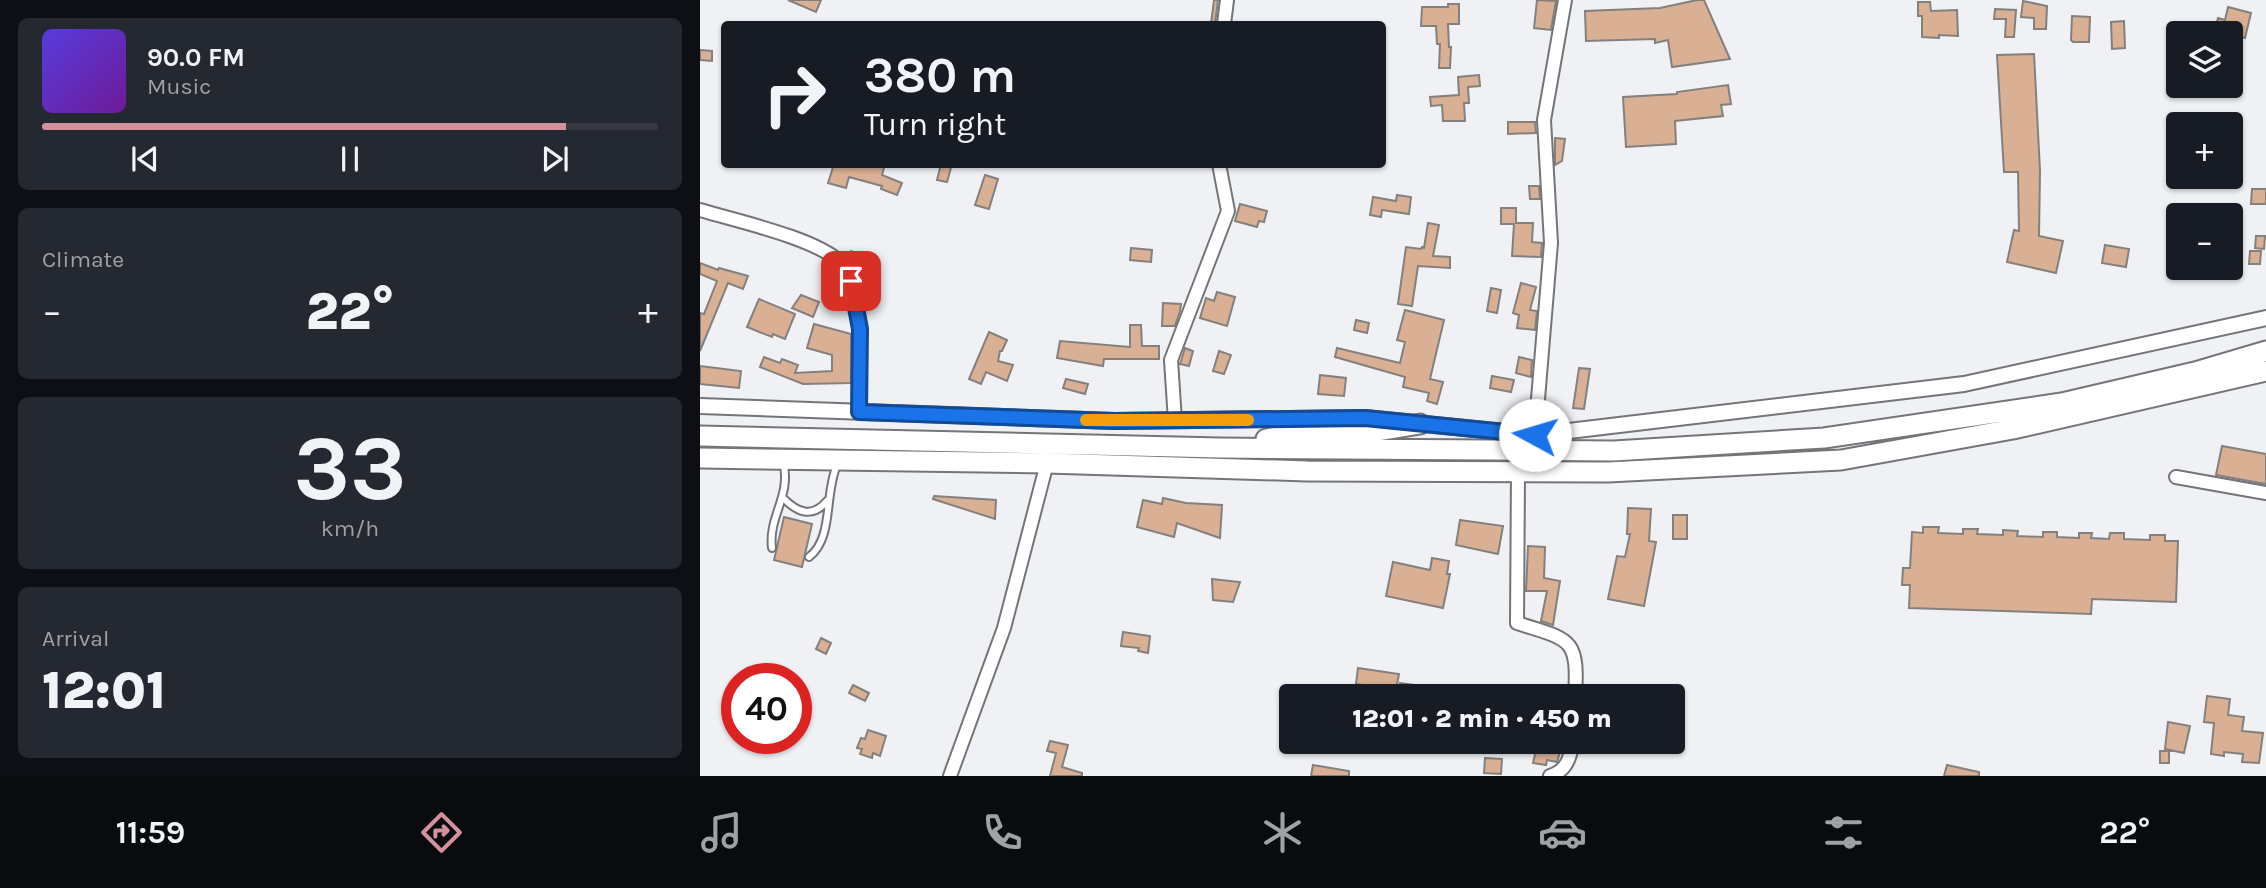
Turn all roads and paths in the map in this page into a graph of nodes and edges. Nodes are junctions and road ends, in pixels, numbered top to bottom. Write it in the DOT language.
graph roads {
  1 [pos="1227,0"];
  2 [pos="1565,0"];
  3 [pos="1224,21"];
  4 [pos="1220,168"];
  5 [pos="700,210"];
  6 [pos="2266,318"];
  7 [pos="2266,351"];
  8 [pos="2266,371"];
  9 [pos="700,406"];
  10 [pos="859,412"];
  11 [pos="1175,421"];
  12 [pos="1420,424"];
  13 [pos="1535,435"];
  14 [pos="700,436"];
  15 [pos="1220,448"];
  16 [pos="700,458"];
  17 [pos="782,459"];
  18 [pos="839,460"];
  19 [pos="1047,463"];
  20 [pos="1518,472"];
  21 [pos="2176,477"];
  22 [pos="2266,493"];
  23 [pos="783,498"];
  24 [pos="828,499"];
  25 [pos="772,548"];
  26 [pos="809,557"];
  27 [pos="1576,684"];
  28 [pos="1571,754"];
  29 [pos="950,776"];
  30 [pos="1550,776"];
  1 -- 3 [label="street"];
  2 -- 13 [label="street"];
  4 -- 11 [label="street"];
  5 -- 10 [label="street"];
  6 -- 13 [label="street"];
  7 -- 15 [label="highway"];
  8 -- 20 [label="highway"];
  9 -- 10 [label="street"];
  10 -- 11 [label="street"];
  11 -- 12 [label="street"];
  12 -- 13 [label="street"];
  12 -- 15 [label="highway"];
  14 -- 15 [label="highway"];
  16 -- 17 [label="highway"];
  17 -- 18 [label="highway"];
  17 -- 23 [label="lane"];
  18 -- 19 [label="highway"];
  18 -- 24 [label="lane"];
  19 -- 20 [label="highway"];
  19 -- 29 [label="street"];
  20 -- 27 [label="street"];
  21 -- 22 [label="street"];
  23 -- 24 [label="lane"];
  23 -- 25 [label="lane"];
  24 -- 26 [label="lane"];
  28 -- 30 [label="street"];
}
